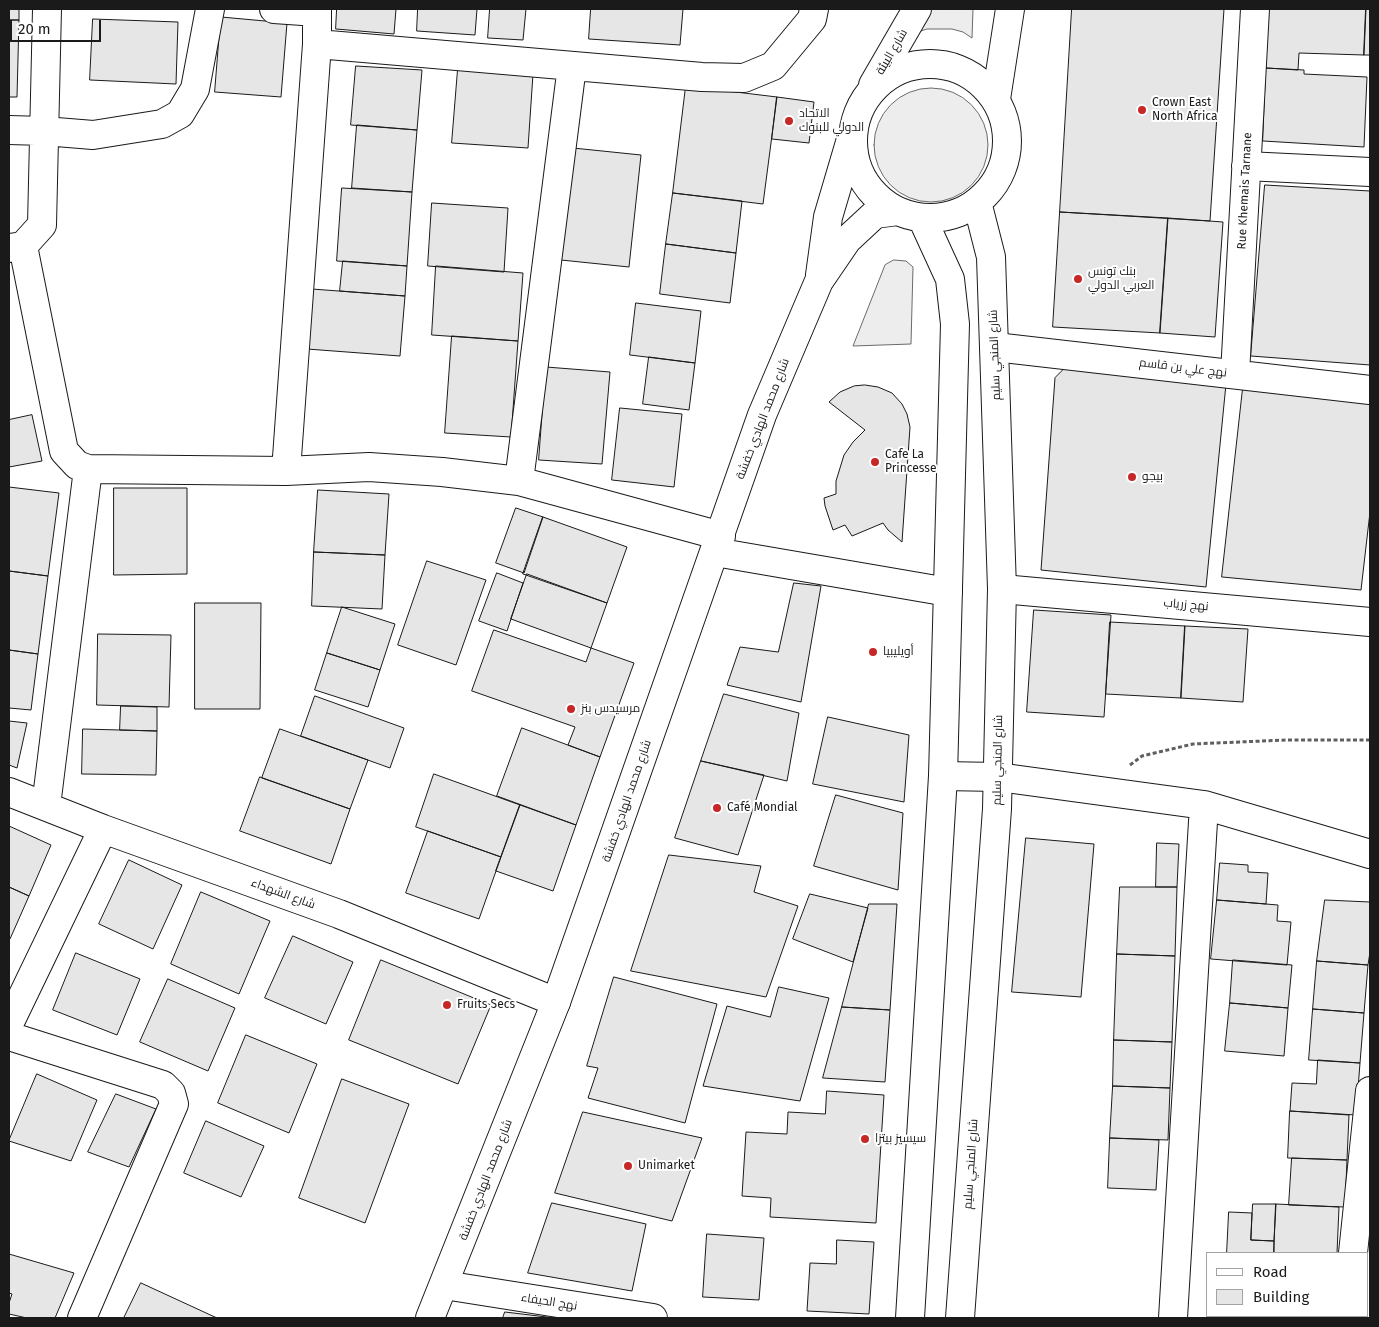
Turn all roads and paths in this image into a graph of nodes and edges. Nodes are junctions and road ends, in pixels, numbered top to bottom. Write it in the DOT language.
graph roads {
  1 [pos="47,9"];
  2 [pos="210,9"];
  3 [pos="274,9"];
  4 [pos="814,9"];
  5 [pos="917,9"];
  6 [pos="1010,9"];
  7 [pos="1255,9"];
  8 [pos="317,10"];
  9 [pos="318,44"];
  10 [pos="572,66"];
  11 [pos="868,94"];
  12 [pos="996,99"];
  13 [pos="9,130"];
  14 [pos="853,130"];
  15 [pos="44,131"];
  16 [pos="1246,166"];
  17 [pos="1370,172"];
  18 [pos="977,202"];
  19 [pos="910,214"];
  20 [pos="16,247"];
  21 [pos="819,281"];
  22 [pos="995,347"];
  23 [pos="1235,374"];
  24 [pos="1370,390"];
  25 [pos="88,469"];
  26 [pos="286,471"];
  27 [pos="520,481"];
  28 [pos="718,544"];
  29 [pos="1002,589"];
  30 [pos="948,592"];
  31 [pos="1370,622"];
  32 [pos="1370,740"];
  33 [pos="943,776"];
  34 [pos="998,777"];
  35 [pos="1098,789"];
  36 [pos="9,792"];
  37 [pos="1204,805"];
  38 [pos="46,806"];
  39 [pos="103,829"];
  40 [pos="1370,854"];
  41 [pos="556,1002"];
  42 [pos="9,1024"];
  43 [pos="9,1036"];
  44 [pos="1370,1091"];
  45 [pos="1353,1252"];
  46 [pos="444,1285"];
  47 [pos="82,1318"];
  48 [pos="430,1318"];
  49 [pos="653,1318"];
  50 [pos="910,1318"];
  51 [pos="960,1318"];
  52 [pos="1173,1318"];
  1 -- 15 [label="street"];
  2 -- 15 [label="street"];
  3 -- 8 [label="street"];
  4 -- 10 [label="street"];
  5 -- 11 [label="street, شارع البيئة"];
  6 -- 12 [label="street"];
  7 -- 16 [label="street, Rue Khemais Tarnane"];
  8 -- 9 [label="street"];
  9 -- 10 [label="street"];
  9 -- 26 [label="street"];
  10 -- 27 [label="street"];
  11 -- 12 [label="street"];
  11 -- 14 [label="street"];
  12 -- 18 [label="street"];
  13 -- 15 [label="street"];
  14 -- 19 [label="street"];
  14 -- 21 [label="street"];
  15 -- 20 [label="street"];
  16 -- 17 [label="street"];
  16 -- 23 [label="street, Rue Khemais Tarnane"];
  18 -- 19 [label="street"];
  18 -- 22 [label="street, شارع المنجي سليم"];
  19 -- 21 [label="street"];
  19 -- 30 [label="street"];
  20 -- 25 [label="street"];
  21 -- 28 [label="street, شارع محمد الهادي خفشة"];
  22 -- 23 [label="street, نهج علي بن قاسم"];
  22 -- 29 [label="street, شارع المنجي سليم"];
  23 -- 24 [label="street, نهج علي بن قاسم"];
  25 -- 26 [label="street"];
  25 -- 38 [label="street"];
  26 -- 27 [label="street"];
  27 -- 28 [label="street"];
  28 -- 30 [label="street"];
  28 -- 41 [label="street, شارع محمد الهادي خفشة"];
  29 -- 31 [label="street, نهج زرياب"];
  29 -- 34 [label="street, شارع المنجي سليم"];
  30 -- 33 [label="street"];
  32 -- 35 [label="path"];
  33 -- 34 [label="street"];
  33 -- 50 [label="street"];
  34 -- 35 [label="street"];
  34 -- 51 [label="street, شارع المنجي سليم"];
  35 -- 37 [label="street"];
  36 -- 38 [label="street, شارع الشهداء"];
  37 -- 40 [label="street"];
  37 -- 52 [label="street"];
  38 -- 39 [label="street, شارع الشهداء"];
  39 -- 41 [label="street, شارع الشهداء"];
  39 -- 42 [label="street"];
  41 -- 46 [label="street, شارع محمد الهادي خفشة"];
  43 -- 47 [label="street"];
  44 -- 45 [label="street"];
  46 -- 48 [label="street, شارع محمد الهادي خفشة"];
  46 -- 49 [label="street, نهج الحيفاء"];
}
